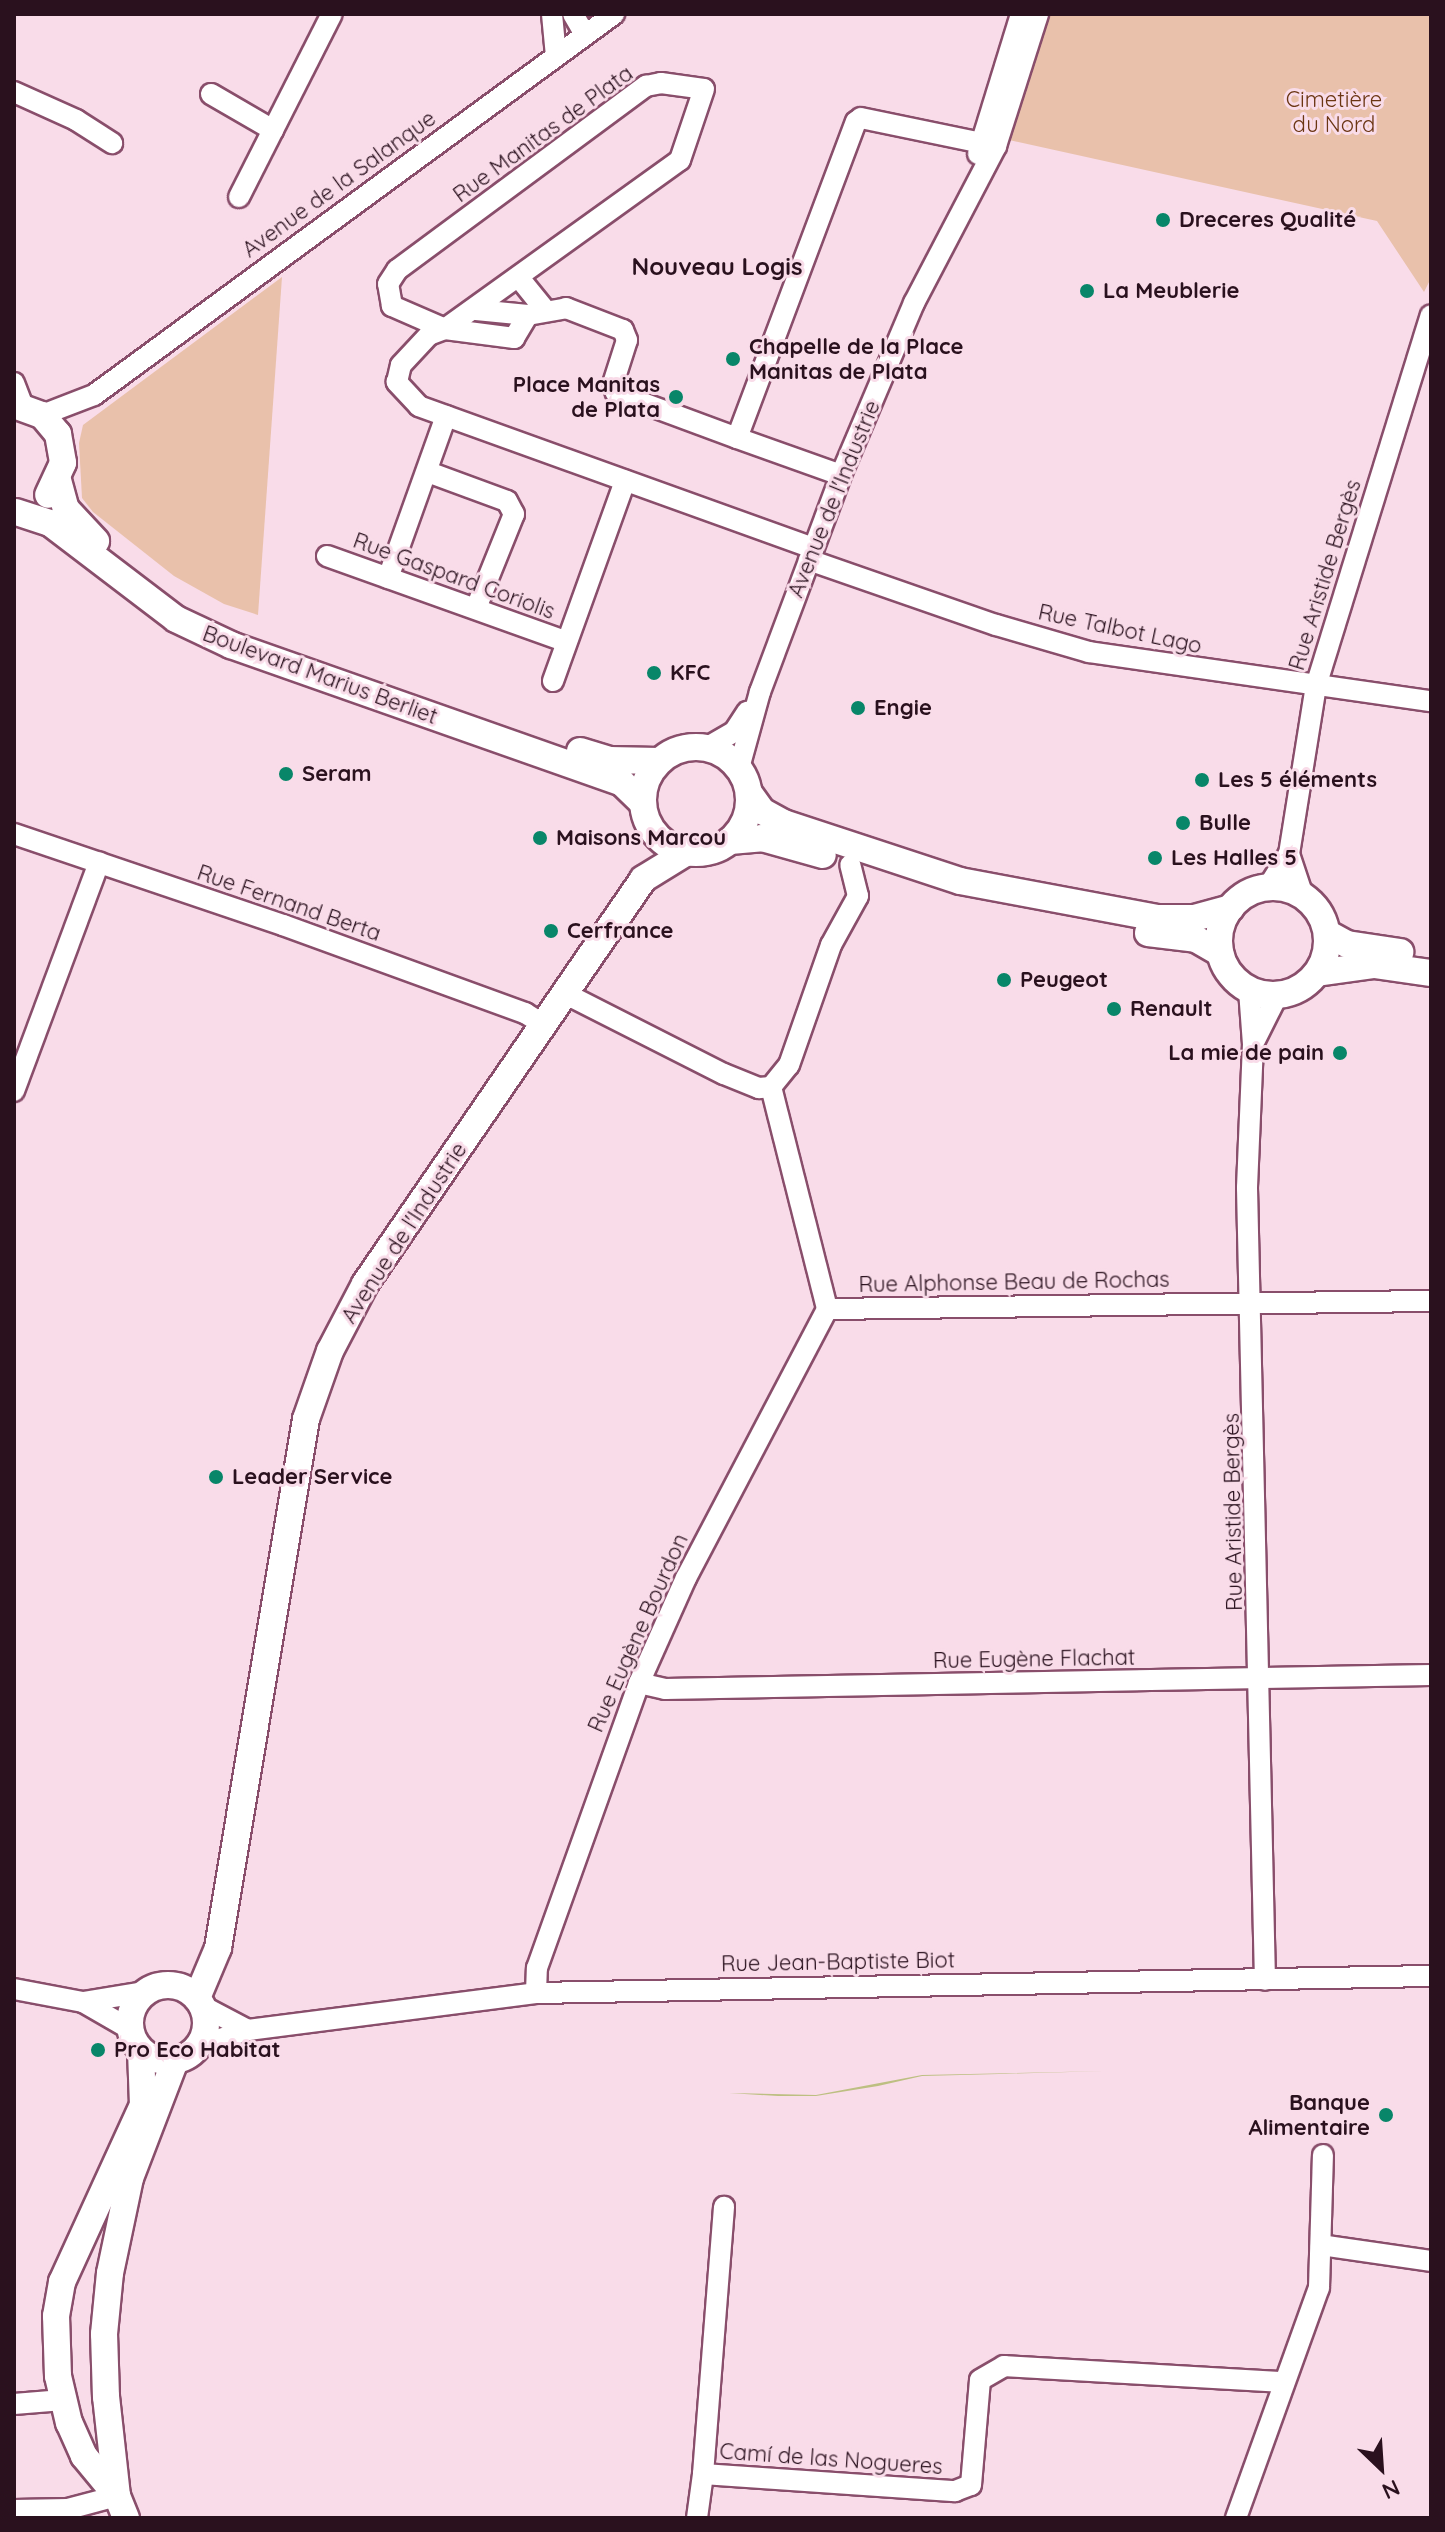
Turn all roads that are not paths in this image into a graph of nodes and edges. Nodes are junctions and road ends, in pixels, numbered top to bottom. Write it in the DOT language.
graph roads {
  1 [pos="332,14"];
  2 [pos="552,14"];
  3 [pos="573,14"];
  4 [pos="614,14"];
  5 [pos="1021,14"];
  6 [pos="1038,14"];
  7 [pos="585,35"];
  8 [pos="556,56"];
  9 [pos="14,92"];
  10 [pos="211,94"];
  11 [pos="273,130"];
  12 [pos="112,143"];
  13 [pos="989,144"];
  14 [pos="239,197"];
  15 [pos="520,279"];
  16 [pos="476,310"];
  17 [pos="536,313"];
  18 [pos="1431,315"];
  19 [pos="445,329"];
  20 [pos="94,395"];
  21 [pos="23,402"];
  22 [pos="446,416"];
  23 [pos="737,438"];
  24 [pos="62,446"];
  25 [pos="428,472"];
  26 [pos="841,475"];
  27 [pos="58,480"];
  28 [pos="625,481"];
  29 [pos="15,512"];
  30 [pos="811,554"];
  31 [pos="327,556"];
  32 [pos="388,578"];
  33 [pos="476,608"];
  34 [pos="565,641"];
  35 [pos="553,681"];
  36 [pos="1316,686"];
  37 [pos="760,692"];
  38 [pos="1431,701"];
  39 [pos="706,748"];
  40 [pos="659,761"];
  41 [pos="739,768"];
  42 [pos="749,793"];
  43 [pos="643,803"];
  44 [pos="651,829"];
  45 [pos="14,834"];
  46 [pos="730,841"];
  47 [pos="687,852"];
  48 [pos="1289,854"];
  49 [pos="99,862"];
  50 [pos="850,865"];
  51 [pos="643,879"];
  52 [pos="1268,887"];
  53 [pos="1303,896"];
  54 [pos="1231,908"];
  55 [pos="1327,933"];
  56 [pos="1220,953"];
  57 [pos="1431,956"];
  58 [pos="1317,973"];
  59 [pos="1431,973"];
  60 [pos="1249,990"];
  61 [pos="566,994"];
  62 [pos="1277,996"];
  63 [pos="544,1025"];
  64 [pos="1253,1044"];
  65 [pos="771,1087"];
  66 [pos="14,1091"];
  67 [pos="1251,1301"];
  68 [pos="1431,1301"];
  69 [pos="827,1309"];
  70 [pos="1431,1675"];
  71 [pos="1259,1679"];
  72 [pos="639,1683"];
  73 [pos="222,1915"];
  74 [pos="1431,1976"];
  75 [pos="1265,1980"];
  76 [pos="171,1985"];
  77 [pos="14,1989"];
  78 [pos="145,1992"];
  79 [pos="536,1993"];
  80 [pos="83,2002"];
  81 [pos="200,2002"];
  82 [pos="248,2030"];
  83 [pos="135,2040"];
  84 [pos="199,2046"];
  85 [pos="175,2061"];
  86 [pos="1323,2155"];
  87 [pos="724,2207"];
  88 [pos="1321,2245"];
  89 [pos="1431,2261"];
  90 [pos="1283,2382"];
  91 [pos="106,2397"];
  92 [pos="63,2400"];
  93 [pos="14,2404"];
  94 [pos="703,2474"];
  95 [pos="121,2507"];
  96 [pos="14,2510"];
  97 [pos="697,2518"];
  98 [pos="1236,2518"];
  1 -- 11 [label="street"];
  2 -- 8 [label="street"];
  3 -- 7 [label="street"];
  4 -- 7 [label="street, Avenue de la Salanque"];
  5 -- 13 [label="street, Avenue de l'Industrie"];
  6 -- 13 [label="street, Avenue de l'Industrie"];
  7 -- 8 [label="street, Avenue de la Salanque"];
  8 -- 20 [label="street, Avenue de la Salanque"];
  9 -- 12 [label="street"];
  10 -- 11 [label="street"];
  11 -- 14 [label="street"];
  13 -- 23 [label="street"];
  13 -- 26 [label="street, Avenue de l'Industrie"];
  15 -- 16 [label="street, Rue Manitas de Plata"];
  15 -- 17 [label="street"];
  15 -- 19 [label="street, Rue Manitas de Plata"];
  16 -- 17 [label="street"];
  16 -- 19 [label="street, Rue Manitas de Plata"];
  17 -- 19 [label="street"];
  17 -- 23 [label="street"];
  18 -- 36 [label="street, Rue Aristide Bergès"];
  19 -- 22 [label="street, Rue Talbot Lago"];
  20 -- 21 [label="street, Avenue de la Salanque"];
  20 -- 24 [label="street, Avenue de la Salanque"];
  21 -- 24 [label="main road"];
  22 -- 25 [label="street"];
  22 -- 28 [label="street, Rue Talbot Lago"];
  23 -- 26 [label="street"];
  24 -- 27 [label="main road"];
  25 -- 32 [label="street"];
  25 -- 33 [label="street"];
  26 -- 30 [label="street, Avenue de l'Industrie"];
  27 -- 29 [label="main road"];
  27 -- 40 [label="main road, Boulevard Marius Berliet"];
  28 -- 30 [label="street, Rue Talbot Lago"];
  28 -- 34 [label="street, Rue Gaspard Coriolis"];
  29 -- 43 [label="main road, Boulevard Marius Berliet"];
  30 -- 36 [label="street, Rue Talbot Lago"];
  30 -- 37 [label="street, Avenue de l'Industrie"];
  31 -- 32 [label="street, Rue Gaspard Coriolis"];
  32 -- 33 [label="street, Rue Gaspard Coriolis"];
  33 -- 34 [label="street, Rue Gaspard Coriolis"];
  34 -- 35 [label="street, Rue Gaspard Coriolis"];
  36 -- 38 [label="street, Rue Talbot Lago"];
  36 -- 48 [label="street, Rue Aristide Bergès"];
  37 -- 39 [label="street, Avenue de l'Industrie"];
  37 -- 41 [label="street, Avenue de l'Industrie"];
  39 -- 40 [label="main road"];
  39 -- 41 [label="main road"];
  40 -- 43 [label="main road"];
  41 -- 42 [label="main road"];
  42 -- 46 [label="main road"];
  42 -- 54 [label="main road"];
  43 -- 44 [label="main road"];
  44 -- 47 [label="main road"];
  44 -- 51 [label="main road, Avenue de l'Industrie"];
  45 -- 49 [label="street, Rue Fernand Berta"];
  46 -- 47 [label="main road"];
  46 -- 50 [label="main road"];
  47 -- 51 [label="main road, Avenue de l'Industrie"];
  48 -- 52 [label="street, Rue Aristide Bergès"];
  48 -- 53 [label="street, Rue Aristide Bergès"];
  49 -- 63 [label="street, Rue Fernand Berta"];
  49 -- 66 [label="street"];
  50 -- 56 [label="main road"];
  50 -- 65 [label="street"];
  51 -- 61 [label="main road, Avenue de l'Industrie"];
  52 -- 53 [label="main road"];
  52 -- 54 [label="main road"];
  53 -- 55 [label="main road"];
  54 -- 56 [label="main road"];
  55 -- 57 [label="main road"];
  55 -- 58 [label="main road"];
  56 -- 60 [label="main road"];
  58 -- 59 [label="main road"];
  58 -- 62 [label="main road"];
  60 -- 62 [label="main road"];
  60 -- 64 [label="street, Rue Aristide Bergès"];
  61 -- 63 [label="main road, Avenue de l'Industrie"];
  61 -- 65 [label="street"];
  62 -- 64 [label="street, Rue Aristide Bergès"];
  63 -- 73 [label="main road, Avenue de l'Industrie"];
  64 -- 67 [label="street, Rue Aristide Bergès"];
  65 -- 69 [label="street"];
  67 -- 68 [label="street, Rue Alphonse Beau de Rochas"];
  67 -- 69 [label="street, Rue Alphonse Beau de Rochas"];
  67 -- 71 [label="street, Rue Aristide Bergès"];
  69 -- 72 [label="street, Rue Eugène Bourdon"];
  70 -- 71 [label="street, Rue Eugène Flachat"];
  71 -- 72 [label="street, Rue Eugène Flachat"];
  71 -- 75 [label="street, Rue Aristide Bergès"];
  72 -- 79 [label="street, Rue Eugène Bourdon"];
  73 -- 76 [label="main road, Avenue de l'Industrie"];
  73 -- 81 [label="main road, Avenue de l'Industrie"];
  74 -- 75 [label="street, Rue Jean-Baptiste Biot"];
  75 -- 79 [label="street, Rue Jean-Baptiste Biot"];
  76 -- 78 [label="main road"];
  76 -- 81 [label="main road"];
  77 -- 80 [label="street"];
  78 -- 80 [label="street"];
  78 -- 83 [label="main road"];
  79 -- 82 [label="street, Rue Jean-Baptiste Biot"];
  80 -- 83 [label="street"];
  81 -- 82 [label="street"];
  81 -- 84 [label="main road"];
  82 -- 84 [label="street, Rue Jean-Baptiste Biot"];
  83 -- 85 [label="main road"];
  83 -- 92 [label="main road"];
  84 -- 85 [label="main road"];
  85 -- 91 [label="main road"];
  86 -- 88 [label="street"];
  87 -- 94 [label="street"];
  88 -- 89 [label="street"];
  88 -- 90 [label="street"];
  90 -- 94 [label="street, Camí de las Nogueres"];
  90 -- 98 [label="street"];
  91 -- 92 [label="main road"];
  91 -- 95 [label="main road"];
  92 -- 93 [label="street"];
  92 -- 95 [label="main road"];
  94 -- 97 [label="street, Camí de las Nogueres"];
  95 -- 96 [label="street"];
}
